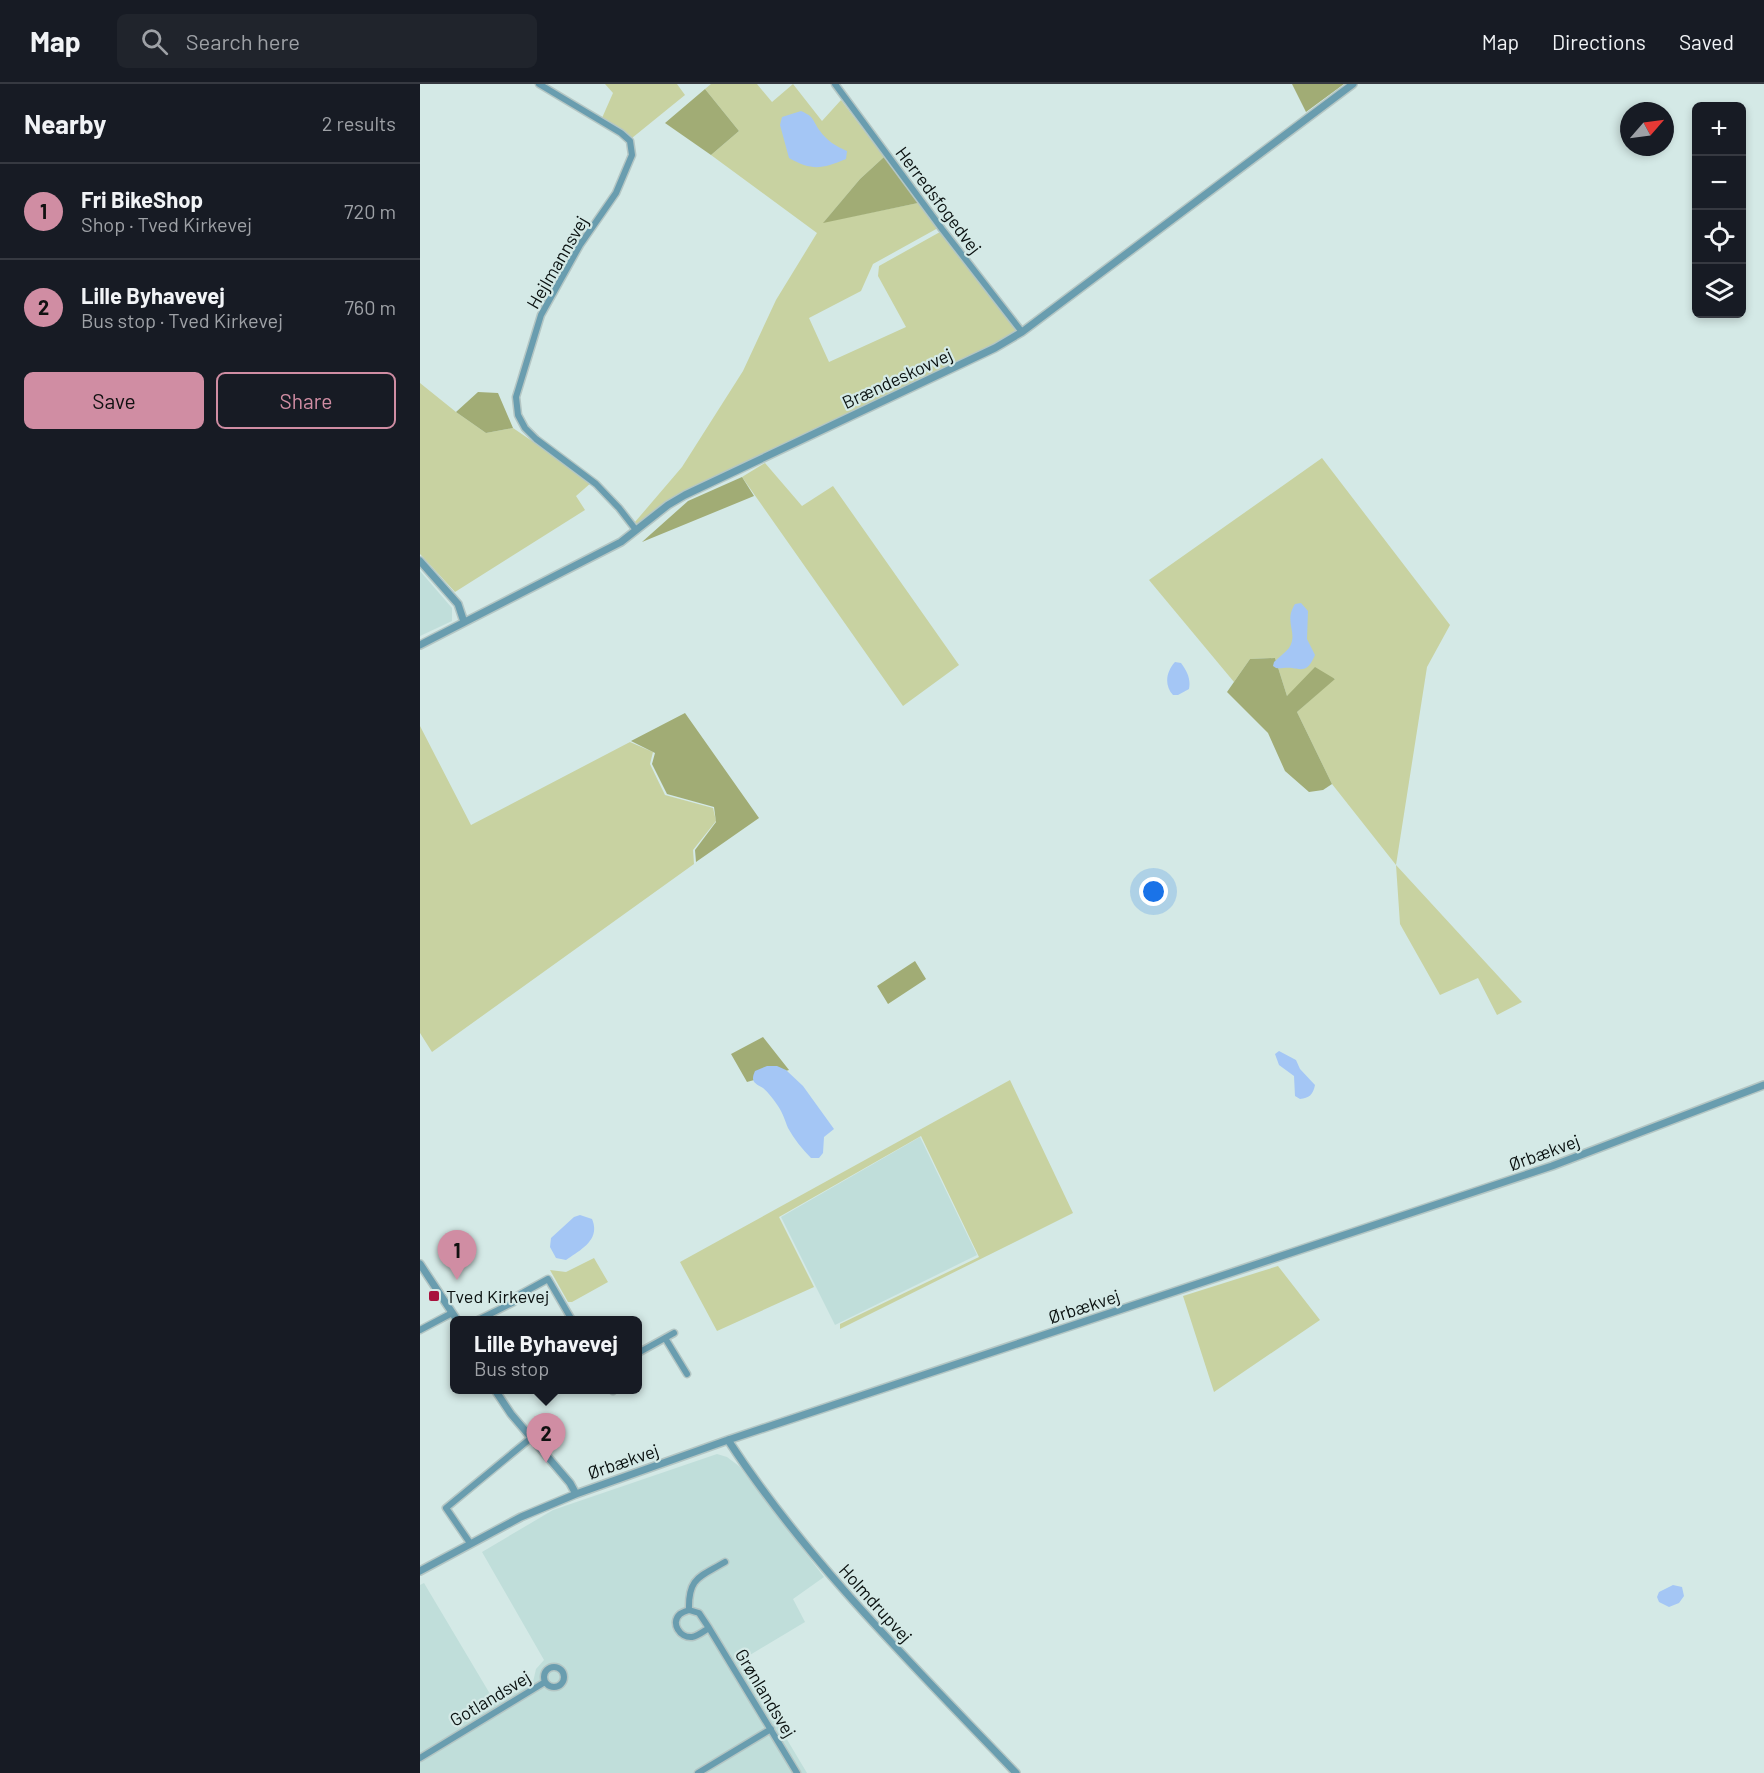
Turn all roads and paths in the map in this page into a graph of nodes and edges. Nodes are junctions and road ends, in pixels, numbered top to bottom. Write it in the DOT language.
graph roads {
  1 [pos="539,84"];
  2 [pos="835,84"];
  3 [pos="1353,84"];
  4 [pos="1022,332"];
  5 [pos="636,530"];
  6 [pos="420,561"];
  7 [pos="464,622"];
  8 [pos="420,645"];
  9 [pos="1764,1085"];
  10 [pos="420,1264"];
  11 [pos="452,1313"];
  12 [pos="454,1316"];
  13 [pos="486,1316"];
  14 [pos="570,1316"];
  15 [pos="420,1330"];
  16 [pos="674,1333"];
  17 [pos="665,1338"];
  18 [pos="642,1351"];
  19 [pos="687,1374"];
  20 [pos="498,1394"];
  21 [pos="531,1438"];
  22 [pos="728,1440"];
  23 [pos="576,1494"];
  24 [pos="470,1543"];
  25 [pos="725,1562"];
  26 [pos="420,1571"];
  27 [pos="689,1610"];
  28 [pos="709,1628"];
  29 [pos="545,1682"];
  30 [pos="771,1730"];
  31 [pos="420,1758"];
  32 [pos="698,1773"];
  33 [pos="797,1773"];
  34 [pos="1016,1773"];
  1 -- 5 [label="street, Hejlmannsvej"];
  2 -- 4 [label="street, Herredsfogedvej"];
  3 -- 4 [label="street, Brændeskovvej"];
  4 -- 5 [label="street, Brændeskovvej"];
  5 -- 7 [label="street, Brændeskovvej"];
  6 -- 7 [label="street"];
  7 -- 8 [label="street, Brændeskovvej"];
  9 -- 22 [label="street, Ørbækvej"];
  10 -- 11 [label="street"];
  11 -- 12 [label="street"];
  11 -- 15 [label="street"];
  13 -- 14 [label="street"];
  16 -- 17 [label="street"];
  17 -- 18 [label="street"];
  17 -- 19 [label="street"];
  20 -- 21 [label="street"];
  21 -- 23 [label="street"];
  21 -- 24 [label="street"];
  22 -- 23 [label="street, Ørbækvej"];
  22 -- 34 [label="street, Holmdrupvej"];
  23 -- 24 [label="street, Ørbækvej"];
  24 -- 26 [label="street, Ørbækvej"];
  25 -- 27 [label="street"];
  27 -- 28 [label="street, Grønlandsvej"];
  27 -- 28 [label="street"];
  28 -- 30 [label="street, Grønlandsvej"];
  29 -- 31 [label="street, Gotlandsvej"];
  30 -- 32 [label="street"];
  30 -- 33 [label="street, Grønlandsvej"];
}
